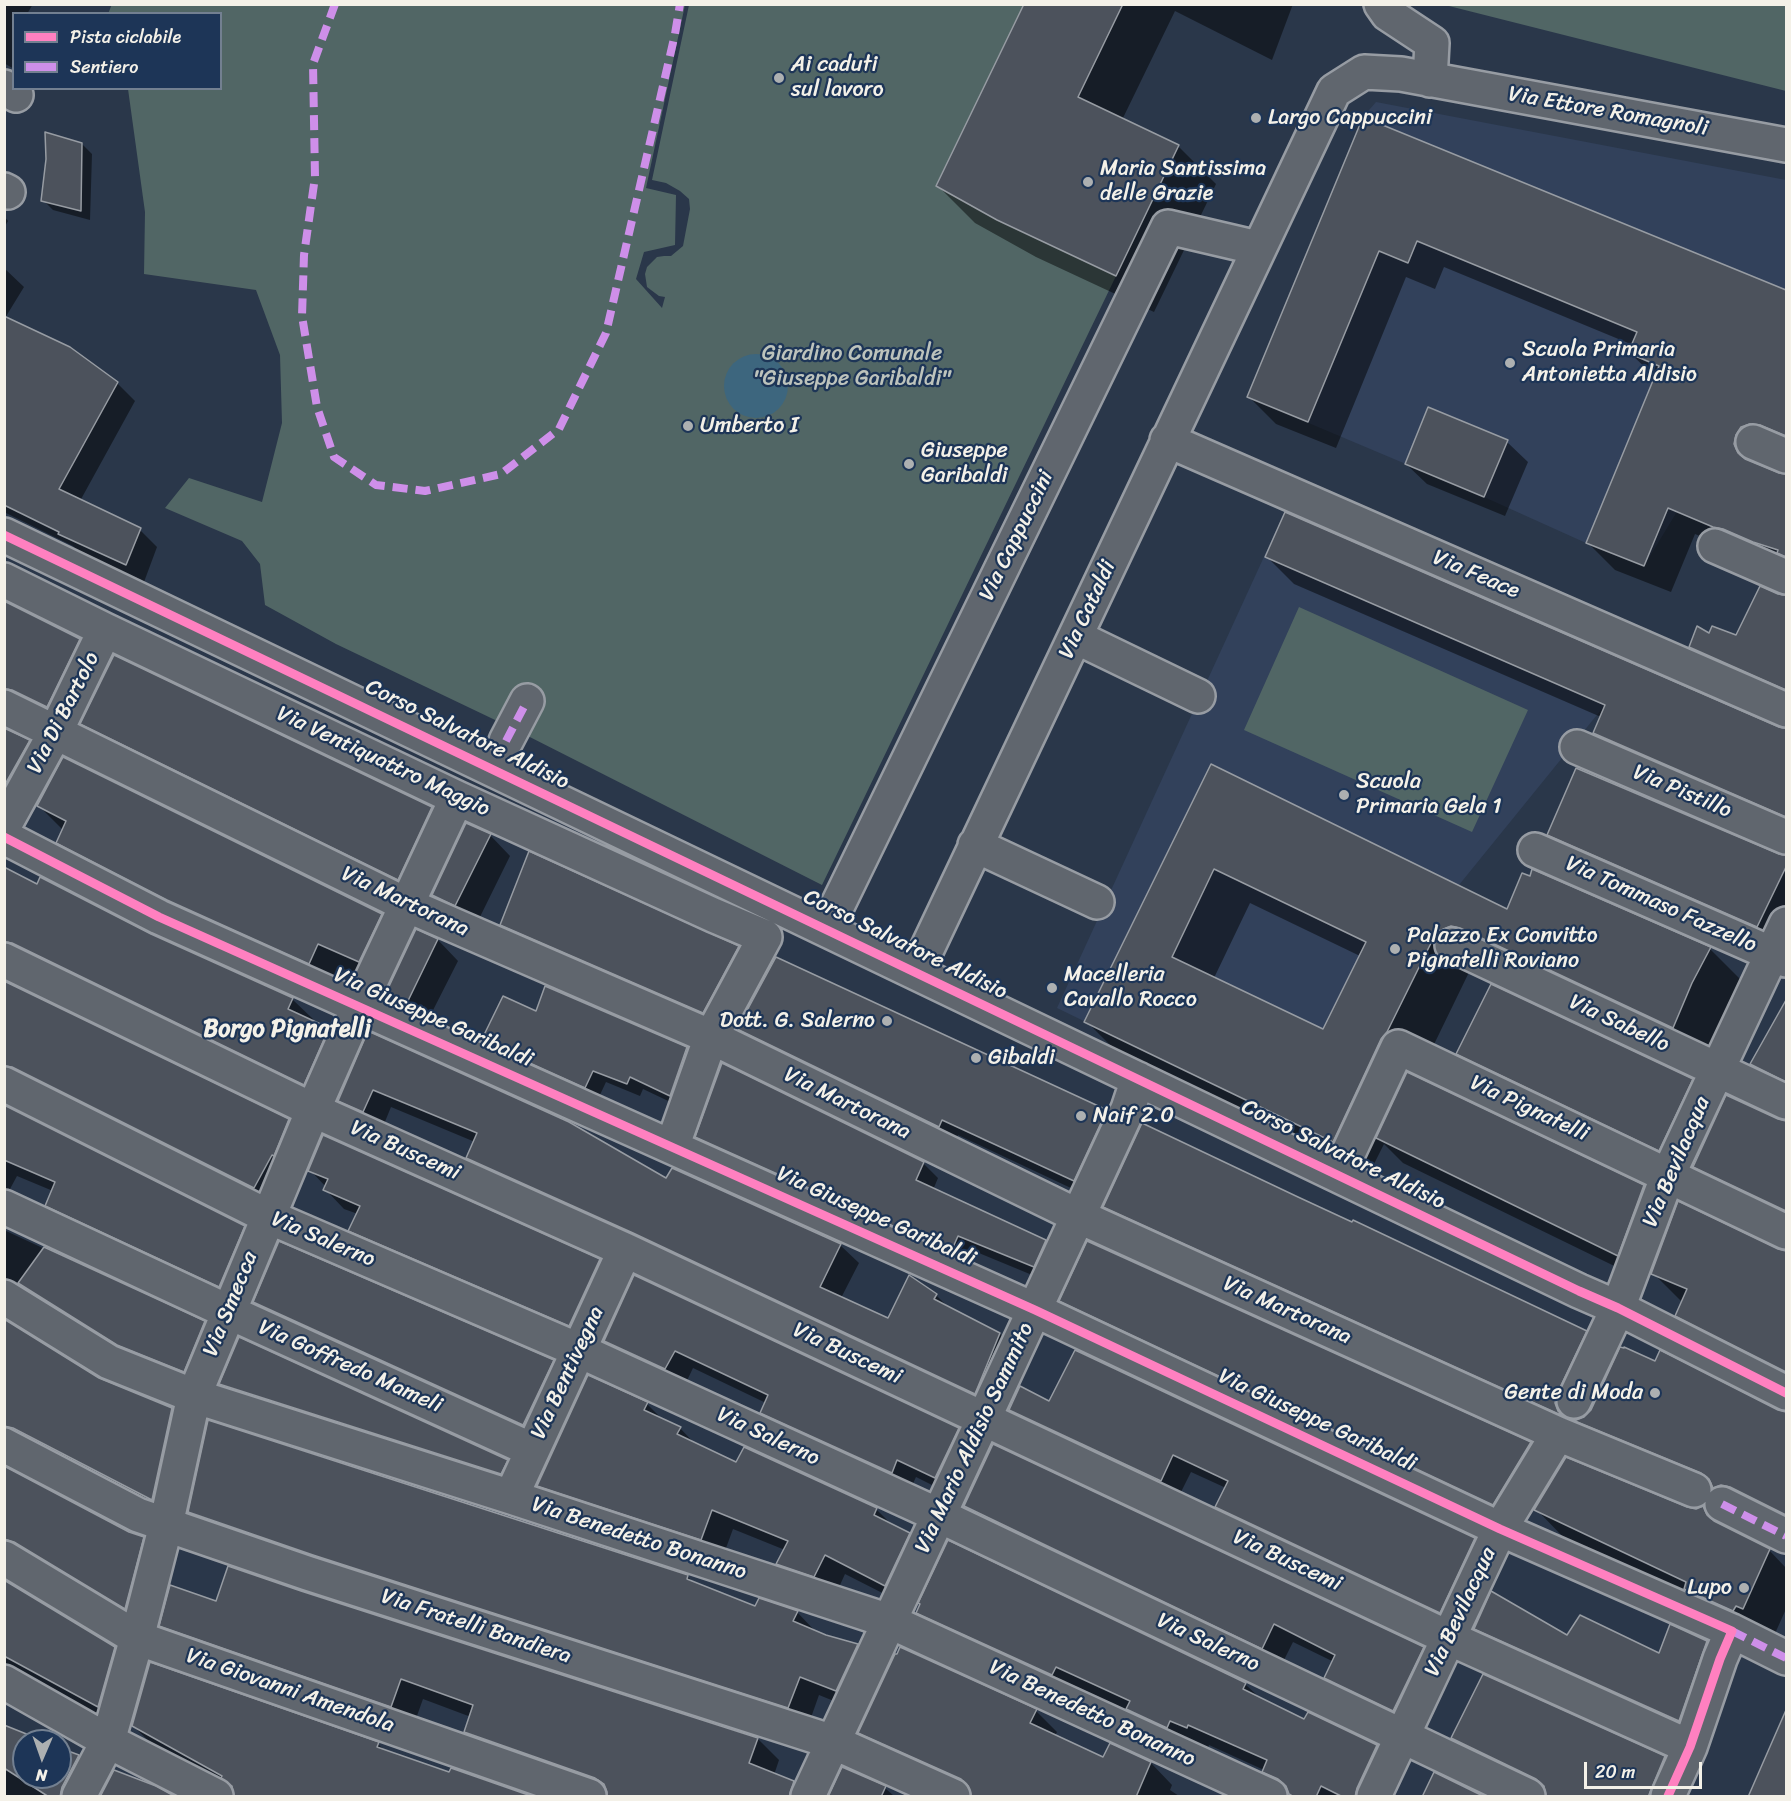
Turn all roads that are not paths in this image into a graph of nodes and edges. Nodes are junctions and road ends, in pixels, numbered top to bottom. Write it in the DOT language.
graph roads {
  1 [pos="1381,4"];
  2 [pos="1430,80"];
  3 [pos="1786,145"];
  4 [pos="1258,249"];
  5 [pos="1167,440"];
  6 [pos="1753,442"];
  7 [pos="1786,456"];
  8 [pos="4,535"];
  9 [pos="1715,546"];
  10 [pos="1786,577"];
  11 [pos="4,580"];
  12 [pos="105,630"];
  13 [pos="1076,637"];
  14 [pos="1198,696"];
  15 [pos="527,701"];
  16 [pos="4,708"];
  17 [pos="1786,710"];
  18 [pos="56,733"];
  19 [pos="506,741"];
  20 [pos="1576,747"];
  21 [pos="457,798"];
  22 [pos="4,826"];
  23 [pos="4,837"];
  24 [pos="1786,837"];
  25 [pos="975,845"];
  26 [pos="1535,850"];
  27 [pos="1097,902"];
  28 [pos="407,905"];
  29 [pos="1786,924"];
  30 [pos="826,929"];
  31 [pos="1452,945"];
  32 [pos="1779,957"];
  33 [pos="4,960"];
  34 [pos="915,972"];
  35 [pos="359,1006"];
  36 [pos="711,1037"];
  37 [pos="1717,1070"];
  38 [pos="1138,1078"];
  39 [pos="5,1086"];
  40 [pos="1786,1102"];
  41 [pos="313,1110"];
  42 [pos="672,1147"];
  43 [pos="1338,1175"];
  44 [pos="1668,1175"];
  45 [pos="4,1207"];
  46 [pos="267,1216"];
  47 [pos="1078,1216"];
  48 [pos="1786,1232"];
  49 [pos="625,1250"];
  50 [pos="4,1297"];
  51 [pos="1618,1308"];
  52 [pos="1035,1310"];
  53 [pos="229,1312"];
  54 [pos="578,1350"];
  55 [pos="1786,1393"];
  56 [pos="194,1395"];
  57 [pos="1574,1401"];
  58 [pos="984,1418"];
  59 [pos="1558,1434"];
  60 [pos="4,1445"];
  61 [pos="532,1450"];
  62 [pos="511,1497"];
  63 [pos="938,1515"];
  64 [pos="166,1525"];
  65 [pos="1500,1529"];
  66 [pos="1786,1536"];
  67 [pos="4,1558"];
  68 [pos="889,1621"];
  69 [pos="1732,1631"];
  70 [pos="137,1638"];
  71 [pos="1449,1638"];
  72 [pos="1786,1658"];
  73 [pos="4,1682"];
  74 [pos="1403,1736"];
  75 [pos="108,1740"];
  76 [pos="833,1742"];
  77 [pos="1690,1747"];
  78 [pos="79,1797"];
  79 [pos="216,1797"];
  80 [pos="589,1797"];
  81 [pos="808,1797"];
  82 [pos="953,1797"];
  83 [pos="1270,1797"];
  84 [pos="1374,1797"];
  85 [pos="1528,1797"];
  86 [pos="1668,1797"];
  1 -- 2 [label="street"];
  2 -- 3 [label="street, Via Ettore Romagnoli"];
  2 -- 4 [label="street"];
  4 -- 5 [label="street, Via Cataldi"];
  4 -- 30 [label="street, Via Cappuccini"];
  5 -- 13 [label="street, Via Cataldi"];
  5 -- 17 [label="street, Via Feace"];
  6 -- 7 [label="street"];
  8 -- 30 [label="street, Corso Salvatore Aldisio"];
  9 -- 10 [label="street"];
  11 -- 12 [label="street, Via Ventiquattro Maggio"];
  12 -- 18 [label="street, Via Di Bartolo"];
  12 -- 21 [label="street, Via Ventiquattro Maggio"];
  13 -- 14 [label="street"];
  13 -- 25 [label="street, Via Cataldi"];
  15 -- 19 [label="street"];
  16 -- 18 [label="street, Via Martorana"];
  18 -- 22 [label="street, Via Di Bartolo"];
  18 -- 28 [label="street, Via Martorana"];
  20 -- 24 [label="street, Via Pistillo"];
  21 -- 28 [label="street, Via Smecca"];
  21 -- 36 [label="street, Via Ventiquattro Maggio"];
  23 -- 35 [label="street, Via Giuseppe Garibaldi"];
  25 -- 27 [label="street"];
  25 -- 34 [label="street, Via Cataldi"];
  26 -- 32 [label="street, Via Tommaso Fazzello"];
  28 -- 35 [label="street, Via Smecca"];
  28 -- 36 [label="street, Via Martorana"];
  29 -- 32 [label="street, Via Bevilacqua"];
  30 -- 34 [label="street, Corso Salvatore Aldisio"];
  31 -- 37 [label="street, Via Sabello"];
  32 -- 37 [label="street, Via Bevilacqua"];
  33 -- 41 [label="street, Via Buscemi"];
  34 -- 38 [label="street, Corso Salvatore Aldisio"];
  35 -- 41 [label="street, Via Smecca"];
  35 -- 42 [label="street, Via Giuseppe Garibaldi"];
  36 -- 42 [label="street"];
  36 -- 47 [label="street, Via Martorana"];
  37 -- 40 [label="street, Via Sabello"];
  37 -- 44 [label="street, Via Bevilacqua"];
  38 -- 43 [label="street, Corso Salvatore Aldisio"];
  38 -- 47 [label="street, Via Mario Aldisio Sammito"];
  39 -- 46 [label="street, Via Salerno"];
  41 -- 46 [label="street, Via Smecca"];
  41 -- 49 [label="street, Via Buscemi"];
  42 -- 52 [label="street, Via Giuseppe Garibaldi"];
  43 -- 44 [label="street, Via Pignatelli"];
  43 -- 51 [label="street, Corso Salvatore Aldisio"];
  44 -- 48 [label="street, Via Pignatelli"];
  44 -- 51 [label="street, Via Bevilacqua"];
  45 -- 53 [label="street, Via Goffredo Mameli"];
  46 -- 53 [label="street, Via Smecca"];
  46 -- 54 [label="street, Via Salerno"];
  47 -- 52 [label="street, Via Mario Aldisio Sammito"];
  47 -- 59 [label="street, Via Martorana"];
  49 -- 54 [label="street, Via Bentivegna"];
  49 -- 58 [label="street, Via Buscemi"];
  50 -- 56 [label="street, Via Benedetto Bonanno"];
  51 -- 55 [label="street, Corso Salvatore Aldisio"];
  51 -- 57 [label="street, Via Bevilacqua"];
  52 -- 58 [label="street, Via Mario Aldisio Sammito"];
  52 -- 65 [label="street, Via Giuseppe Garibaldi"];
  53 -- 56 [label="street, Via Smecca"];
  53 -- 61 [label="street, Via Goffredo Mameli"];
  54 -- 61 [label="street, Via Bentivegna"];
  54 -- 63 [label="street, Via Salerno"];
  56 -- 62 [label="street, Via Benedetto Bonanno"];
  56 -- 64 [label="street, Via Smecca"];
  58 -- 63 [label="street, Via Mario Aldisio Sammito"];
  58 -- 71 [label="street, Via Buscemi"];
  59 -- 65 [label="street, Via Bevilacqua"];
  59 -- 66 [label="street, Via Martorana"];
  60 -- 64 [label="street, Via Fratelli Bandiera"];
  61 -- 62 [label="street, Via Bentivegna"];
  62 -- 68 [label="street, Via Benedetto Bonanno"];
  63 -- 68 [label="street, Via Mario Aldisio Sammito"];
  63 -- 74 [label="street, Via Salerno"];
  64 -- 70 [label="street, Via Smecca"];
  64 -- 76 [label="street, Via Fratelli Bandiera"];
  65 -- 69 [label="street, Via Giuseppe Garibaldi"];
  65 -- 71 [label="street, Via Bevilacqua"];
  67 -- 70 [label="street, Via Giovanni Amendola"];
  68 -- 76 [label="street, Via Mario Aldisio Sammito"];
  68 -- 83 [label="street, Via Benedetto Bonanno"];
  69 -- 72 [label="street, Via Giuseppe Garibaldi"];
  69 -- 77 [label="street"];
  70 -- 75 [label="street, Via Smecca"];
  70 -- 80 [label="street, Via Giovanni Amendola"];
  71 -- 74 [label="street, Via Bevilacqua"];
  71 -- 77 [label="street, Via Buscemi"];
  73 -- 75 [label="street"];
  74 -- 84 [label="street, Via Bevilacqua"];
  74 -- 85 [label="street, Via Salerno"];
  75 -- 78 [label="street, Via Smecca"];
  75 -- 79 [label="street"];
  76 -- 81 [label="street, Via Mario Aldisio Sammito"];
  76 -- 82 [label="street, Via Fratelli Bandiera"];
  77 -- 86 [label="street"];
}
